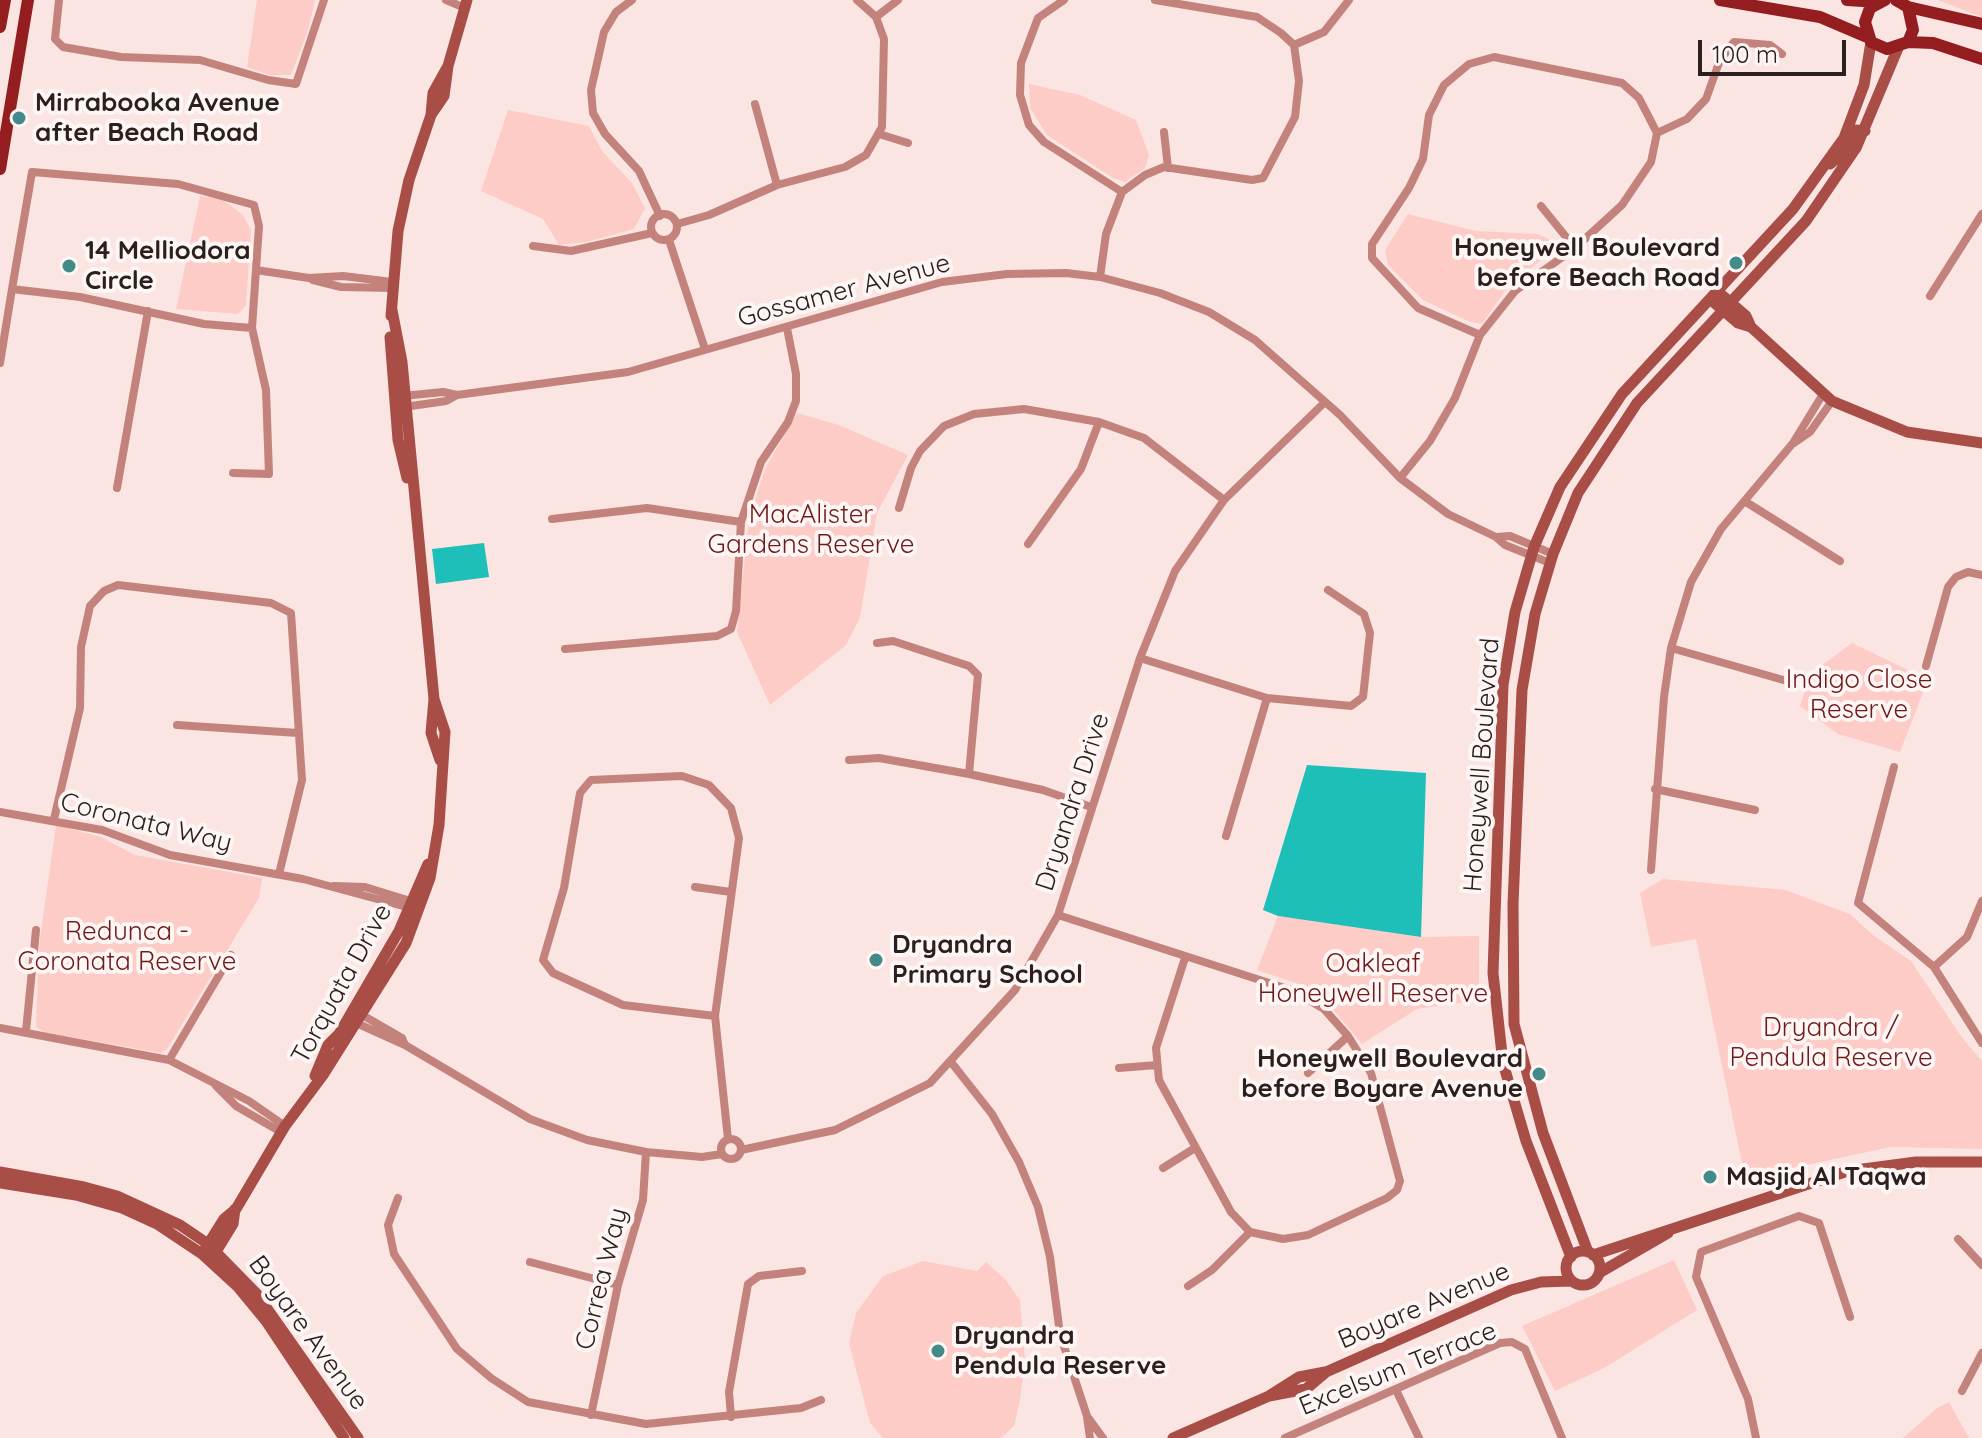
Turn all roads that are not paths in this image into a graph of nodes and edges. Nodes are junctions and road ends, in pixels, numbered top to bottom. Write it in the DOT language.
graph roads {
  1 [pos="5,0"];
  2 [pos="28,0"];
  3 [pos="59,0"];
  4 [pos="324,0"];
  5 [pos="446,0"];
  6 [pos="632,0"];
  7 [pos="857,0"];
  8 [pos="898,0"];
  9 [pos="1155,0"];
  10 [pos="1349,0"];
  11 [pos="1720,0"];
  12 [pos="1847,0"];
  13 [pos="1896,0"];
  14 [pos="1059,1"];
  15 [pos="1882,1"];
  16 [pos="466,4"];
  17 [pos="1908,7"];
  18 [pos="876,17"];
  19 [pos="1982,24"];
  20 [pos="0,27"];
  21 [pos="1869,39"];
  22 [pos="1294,45"];
  23 [pos="1903,45"];
  24 [pos="1782,54"];
  25 [pos="1982,59"];
  26 [pos="755,104"];
  27 [pos="1865,131"];
  28 [pos="1164,132"];
  29 [pos="1657,133"];
  30 [pos="879,134"];
  31 [pos="908,143"];
  32 [pos="1168,168"];
  33 [pos="0,169"];
  34 [pos="1820,172"];
  35 [pos="777,185"];
  36 [pos="1122,192"];
  37 [pos="1541,206"];
  38 [pos="1982,214"];
  39 [pos="660,216"];
  40 [pos="677,224"];
  41 [pos="652,233"];
  42 [pos="669,240"];
  43 [pos="533,246"];
  44 [pos="1575,248"];
  45 [pos="256,270"];
  46 [pos="1100,277"];
  47 [pos="392,285"];
  48 [pos="12,289"];
  49 [pos="1713,295"];
  50 [pos="1930,296"];
  51 [pos="1728,307"];
  52 [pos="148,311"];
  53 [pos="252,328"];
  54 [pos="787,328"];
  55 [pos="1480,335"];
  56 [pos="705,349"];
  57 [pos="0,363"];
  58 [pos="1827,397"];
  59 [pos="401,402"];
  60 [pos="1325,402"];
  61 [pos="1099,422"];
  62 [pos="1982,443"];
  63 [pos="233,473"];
  64 [pos="1400,478"];
  65 [pos="117,488"];
  66 [pos="1224,500"];
  67 [pos="1746,502"];
  68 [pos="899,508"];
  69 [pos="552,519"];
  70 [pos="741,522"];
  71 [pos="1028,544"];
  72 [pos="1533,552"];
  73 [pos="1552,558"];
  74 [pos="1840,561"];
  75 [pos="1982,575"];
  76 [pos="1328,590"];
  77 [pos="877,643"];
  78 [pos="1671,648"];
  79 [pos="565,649"];
  80 [pos="1140,658"];
  81 [pos="1926,666"];
  82 [pos="1787,681"];
  83 [pos="1267,698"];
  84 [pos="177,725"];
  85 [pos="298,733"];
  86 [pos="849,760"];
  87 [pos="1894,767"];
  88 [pos="969,774"];
  89 [pos="1655,789"];
  90 [pos="1091,807"];
  91 [pos="1755,810"];
  92 [pos="0,812"];
  93 [pos="54,819"];
  94 [pos="1226,836"];
  95 [pos="1497,843"];
  96 [pos="1515,845"];
  97 [pos="1651,870"];
  98 [pos="279,874"];
  99 [pos="695,887"];
  100 [pos="731,892"];
  101 [pos="1982,901"];
  102 [pos="415,906"];
  103 [pos="1058,915"];
  104 [pos="36,930"];
  105 [pos="231,955"];
  106 [pos="1185,958"];
  107 [pos="1934,967"];
  108 [pos="1493,973"];
  109 [pos="1513,974"];
  110 [pos="354,1016"];
  111 [pos="715,1016"];
  112 [pos="0,1028"];
  113 [pos="26,1031"];
  114 [pos="1348,1036"];
  115 [pos="1982,1043"];
  116 [pos="169,1060"];
  117 [pos="951,1062"];
  118 [pos="1157,1065"];
  119 [pos="1119,1068"];
  120 [pos="1308,1073"];
  121 [pos="283,1129"];
  122 [pos="1543,1133"];
  123 [pos="728,1139"];
  124 [pos="1526,1141"];
  125 [pos="1195,1148"];
  126 [pos="741,1150"];
  127 [pos="646,1152"];
  128 [pos="722,1154"];
  129 [pos="1978,1163"];
  130 [pos="1163,1168"];
  131 [pos="0,1172"];
  132 [pos="0,1183"];
  133 [pos="398,1198"];
  134 [pos="1250,1232"];
  135 [pos="1668,1232"];
  136 [pos="1958,1239"];
  137 [pos="209,1253"];
  138 [pos="1591,1254"];
  139 [pos="530,1262"];
  140 [pos="1569,1262"];
  141 [pos="1982,1265"];
  142 [pos="802,1271"];
  143 [pos="1599,1273"];
  144 [pos="1571,1281"];
  145 [pos="1541,1282"];
  146 [pos="618,1285"];
  147 [pos="1188,1286"];
  148 [pos="1850,1317"];
  149 [pos="1982,1353"];
  150 [pos="1396,1390"];
  151 [pos="1962,1391"];
  152 [pos="821,1400"];
  153 [pos="591,1415"];
  154 [pos="1087,1416"];
  155 [pos="731,1417"];
  156 [pos="344,1438"];
  157 [pos="358,1438"];
  158 [pos="1090,1438"];
  159 [pos="1103,1438"];
  160 [pos="1173,1438"];
  161 [pos="1285,1438"];
  162 [pos="1419,1438"];
  163 [pos="1562,1438"];
  164 [pos="1756,1438"];
  1 -- 20 [label="main road"];
  2 -- 33 [label="main road"];
  3 -- 4 [label="street"];
  5 -- 16 [label="street"];
  6 -- 39 [label="street"];
  7 -- 18 [label="street"];
  8 -- 18 [label="street"];
  9 -- 22 [label="street"];
  10 -- 22 [label="street"];
  11 -- 21 [label="main road"];
  12 -- 15 [label="main road"];
  13 -- 17 [label="main road"];
  14 -- 36 [label="street"];
  15 -- 21 [label="main road"];
  16 -- 47 [label="street, Torquata Drive"];
  17 -- 19 [label="main road"];
  17 -- 23 [label="main road"];
  18 -- 30 [label="street"];
  21 -- 23 [label="main road"];
  21 -- 34 [label="street, Honeywell Boulevard"];
  22 -- 32 [label="street"];
  23 -- 25 [label="main road"];
  23 -- 27 [label="street, Honeywell Boulevard"];
  24 -- 29 [label="street"];
  26 -- 35 [label="street"];
  27 -- 34 [label="street"];
  27 -- 51 [label="street, Honeywell Boulevard"];
  28 -- 32 [label="street"];
  29 -- 44 [label="street"];
  29 -- 55 [label="street"];
  30 -- 31 [label="street"];
  30 -- 35 [label="street"];
  32 -- 36 [label="street"];
  34 -- 49 [label="street, Honeywell Boulevard"];
  35 -- 40 [label="street"];
  36 -- 46 [label="street"];
  37 -- 44 [label="street"];
  38 -- 50 [label="street"];
  39 -- 40 [label="street"];
  39 -- 41 [label="street"];
  40 -- 42 [label="street"];
  41 -- 42 [label="street"];
  41 -- 43 [label="street"];
  42 -- 56 [label="street"];
  44 -- 55 [label="street"];
  45 -- 47 [label="street"];
  45 -- 48 [label="street"];
  45 -- 53 [label="street"];
  46 -- 54 [label="street, Gossamer Avenue"];
  46 -- 60 [label="street, Gossamer Avenue"];
  47 -- 59 [label="street, Torquata Drive"];
  48 -- 52 [label="street"];
  48 -- 57 [label="street"];
  49 -- 51 [label="street"];
  49 -- 72 [label="street, Honeywell Boulevard"];
  51 -- 58 [label="street"];
  51 -- 73 [label="street, Honeywell Boulevard"];
  52 -- 53 [label="street"];
  52 -- 65 [label="street"];
  53 -- 63 [label="street"];
  54 -- 56 [label="street, Gossamer Avenue"];
  54 -- 70 [label="street"];
  55 -- 64 [label="street"];
  56 -- 59 [label="street, Gossamer Avenue"];
  58 -- 62 [label="street"];
  58 -- 67 [label="street"];
  59 -- 102 [label="street, Torquata Drive"];
  60 -- 64 [label="street, Gossamer Avenue"];
  60 -- 66 [label="street, Dryandra Drive"];
  61 -- 66 [label="street"];
  61 -- 68 [label="street"];
  61 -- 71 [label="street"];
  64 -- 72 [label="street, Gossamer Avenue"];
  66 -- 80 [label="street, Dryandra Drive"];
  67 -- 74 [label="street"];
  67 -- 78 [label="street"];
  69 -- 70 [label="street"];
  70 -- 79 [label="street"];
  72 -- 73 [label="street, Gossamer Avenue"];
  72 -- 95 [label="street, Honeywell Boulevard"];
  73 -- 96 [label="street, Honeywell Boulevard"];
  75 -- 81 [label="street"];
  76 -- 83 [label="street"];
  77 -- 88 [label="street"];
  78 -- 82 [label="street"];
  78 -- 89 [label="street"];
  80 -- 83 [label="street"];
  80 -- 90 [label="street, Dryandra Drive"];
  83 -- 94 [label="street"];
  84 -- 85 [label="street"];
  85 -- 93 [label="street"];
  85 -- 98 [label="street"];
  86 -- 88 [label="street"];
  87 -- 107 [label="street"];
  88 -- 90 [label="street"];
  89 -- 91 [label="street"];
  89 -- 97 [label="street"];
  90 -- 103 [label="street, Dryandra Drive"];
  92 -- 93 [label="street, Coronata Way"];
  93 -- 98 [label="street, Coronata Way"];
  95 -- 96 [label="street"];
  95 -- 108 [label="street, Honeywell Boulevard"];
  96 -- 109 [label="street, Honeywell Boulevard"];
  98 -- 102 [label="street, Coronata Way"];
  99 -- 100 [label="street"];
  100 -- 111 [label="street"];
  100 -- 111 [label="street"];
  101 -- 107 [label="street"];
  102 -- 110 [label="street, Torquata Drive"];
  103 -- 106 [label="street"];
  103 -- 117 [label="street, Dryandra Drive"];
  104 -- 113 [label="street"];
  105 -- 116 [label="street"];
  106 -- 114 [label="street"];
  106 -- 118 [label="street"];
  107 -- 115 [label="street"];
  108 -- 109 [label="street"];
  108 -- 124 [label="street, Honeywell Boulevard"];
  109 -- 122 [label="street, Honeywell Boulevard"];
  110 -- 121 [label="street, Torquata Drive"];
  110 -- 127 [label="street, Dryandra Drive"];
  111 -- 123 [label="street"];
  112 -- 113 [label="street"];
  113 -- 116 [label="street"];
  114 -- 120 [label="street"];
  114 -- 134 [label="street"];
  116 -- 121 [label="street"];
  117 -- 126 [label="street, Dryandra Drive"];
  117 -- 154 [label="street"];
  118 -- 119 [label="street"];
  118 -- 125 [label="street"];
  121 -- 137 [label="street, Torquata Drive"];
  122 -- 124 [label="street"];
  122 -- 138 [label="street, Honeywell Boulevard"];
  123 -- 126 [label="street"];
  123 -- 128 [label="street"];
  124 -- 140 [label="street, Honeywell Boulevard"];
  125 -- 130 [label="street"];
  125 -- 134 [label="street"];
  126 -- 128 [label="street, Dryandra Drive"];
  127 -- 128 [label="street, Dryandra Drive"];
  127 -- 146 [label="street, Correa Way"];
  129 -- 135 [label="street"];
  131 -- 137 [label="street, Boyare Avenue"];
  132 -- 137 [label="street, Boyare Avenue"];
  133 -- 153 [label="street"];
  134 -- 147 [label="street"];
  135 -- 138 [label="street"];
  135 -- 143 [label="street"];
  136 -- 141 [label="street"];
  137 -- 156 [label="street, Boyare Avenue"];
  137 -- 157 [label="street, Boyare Avenue"];
  138 -- 140 [label="street, Boyare Avenue"];
  138 -- 143 [label="street, Honeywell Boulevard"];
  139 -- 146 [label="street"];
  140 -- 144 [label="street, Honeywell Boulevard"];
  140 -- 145 [label="street, Boyare Avenue"];
  142 -- 155 [label="street"];
  143 -- 144 [label="street, Boyare Avenue"];
  144 -- 145 [label="street, Boyare Avenue"];
  145 -- 160 [label="street, Boyare Avenue"];
  146 -- 153 [label="street, Correa Way"];
  148 -- 164 [label="street"];
  149 -- 151 [label="street"];
  150 -- 161 [label="street, Excelsum Terrace"];
  150 -- 162 [label="street"];
  150 -- 163 [label="street, Excelsum Terrace"];
  152 -- 155 [label="street"];
  153 -- 155 [label="street"];
  154 -- 158 [label="street"];
  154 -- 159 [label="street"];
}
